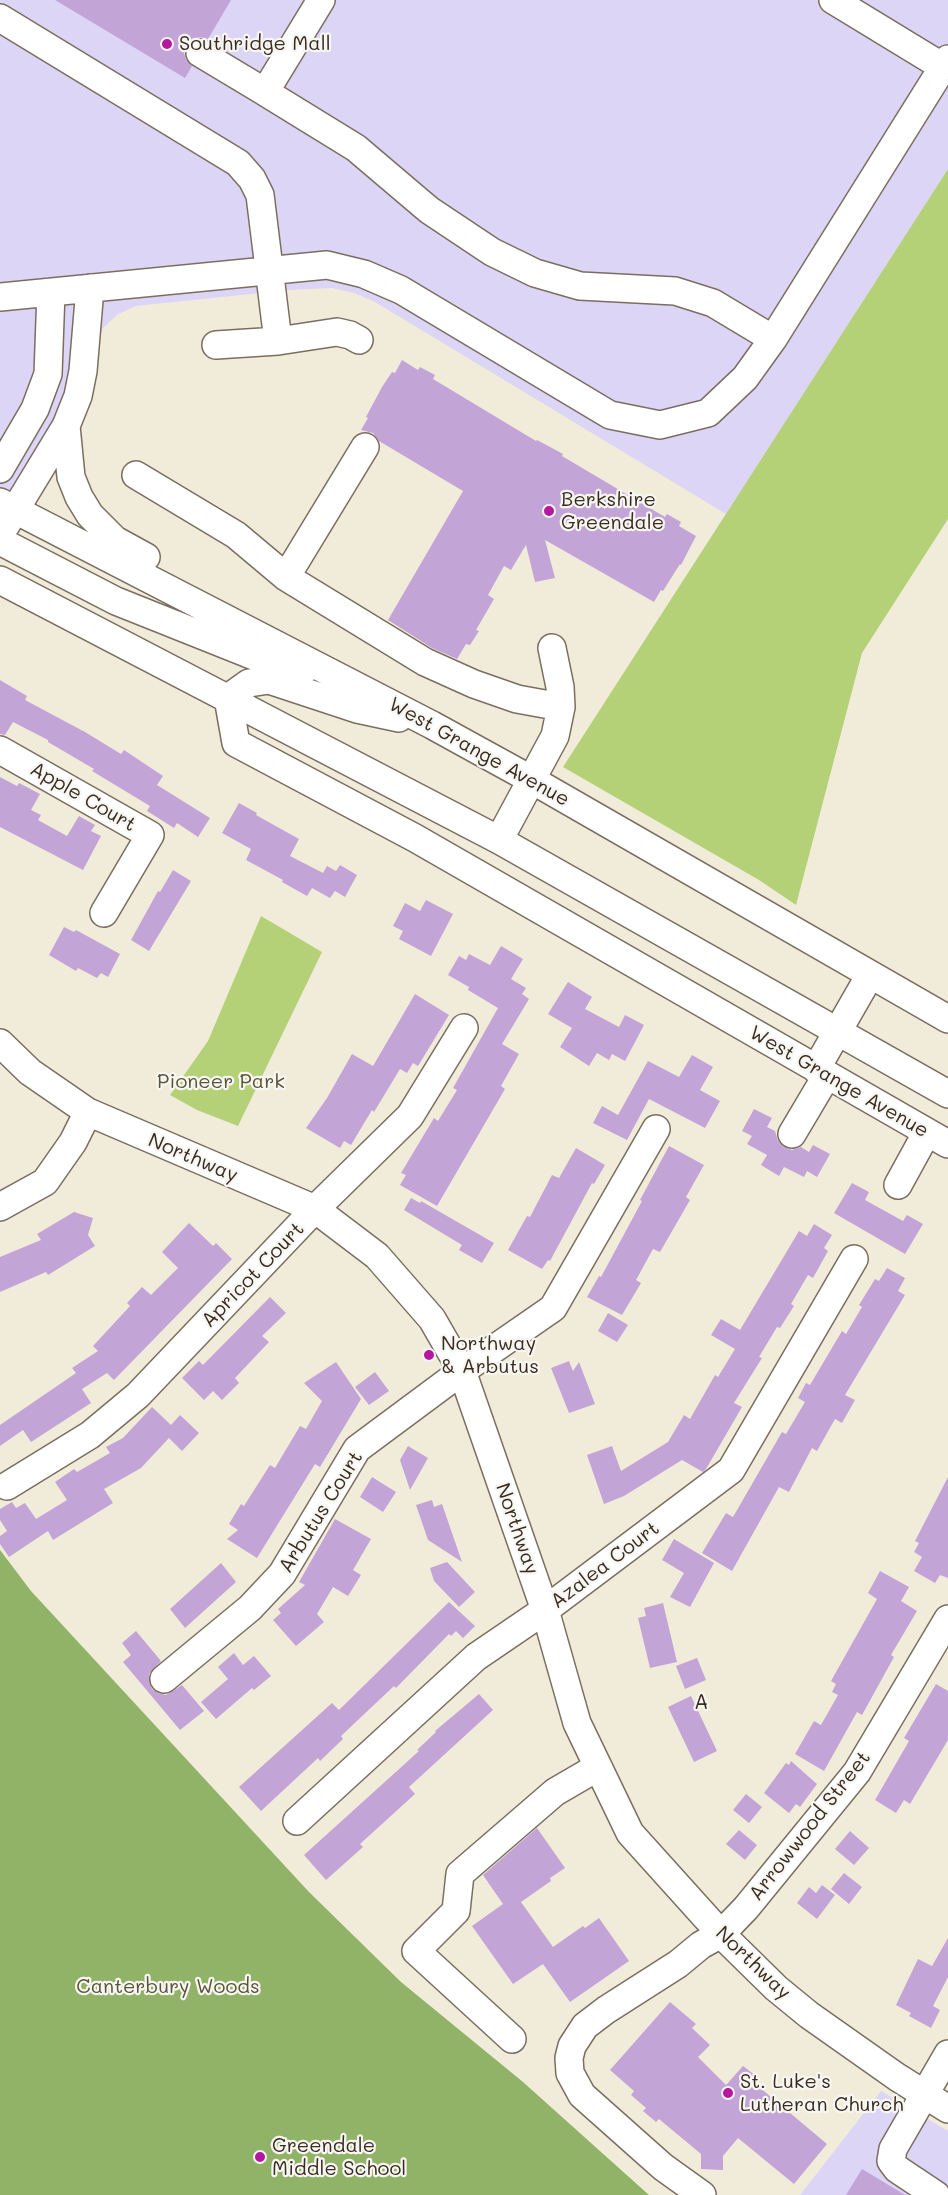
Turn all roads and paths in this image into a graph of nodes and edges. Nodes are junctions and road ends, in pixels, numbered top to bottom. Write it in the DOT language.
graph roads {
  1 [pos="321,0"];
  2 [pos="833,0"];
  3 [pos="0,18"];
  4 [pos="200,53"];
  5 [pos="946,63"];
  6 [pos="265,92"];
  7 [pos="269,271"];
  8 [pos="90,288"];
  9 [pos="51,292"];
  10 [pos="0,297"];
  11 [pos="772,339"];
  12 [pos="278,340"];
  13 [pos="359,340"];
  14 [pos="216,345"];
  15 [pos="66,426"];
  16 [pos="365,447"];
  17 [pos="0,469"];
  18 [pos="136,475"];
  19 [pos="5,510"];
  20 [pos="0,534"];
  21 [pos="0,541"];
  22 [pos="286,577"];
  23 [pos="0,580"];
  24 [pos="552,648"];
  25 [pos="361,688"];
  26 [pos="228,698"];
  27 [pos="561,707"];
  28 [pos="432,725"];
  29 [pos="0,750"];
  30 [pos="532,780"];
  31 [pos="499,840"];
  32 [pos="104,913"];
  33 [pos="870,975"];
  34 [pos="948,1020"];
  35 [pos="464,1028"];
  36 [pos="837,1031"];
  37 [pos="0,1043"];
  38 [pos="821,1072"];
  39 [pos="948,1094"];
  40 [pos="88,1112"];
  41 [pos="656,1129"];
  42 [pos="792,1134"];
  43 [pos="938,1138"];
  44 [pos="898,1185"];
  45 [pos="0,1207"];
  46 [pos="315,1209"];
  47 [pos="854,1259"];
  48 [pos="462,1371"];
  49 [pos="7,1486"];
  50 [pos="545,1610"];
  51 [pos="948,1619"];
  52 [pos="164,1679"];
  53 [pos="598,1767"];
  54 [pos="297,1821"];
  55 [pos="721,1934"];
  56 [pos="512,2039"];
  57 [pos="948,2054"];
  58 [pos="923,2094"];
  59 [pos="948,2109"];
  60 [pos="702,2195"];
  61 [pos="936,2195"];
  1 -- 6 [label="street"];
  2 -- 5 [label="street"];
  3 -- 7 [label="street"];
  4 -- 6 [label="street"];
  5 -- 11 [label="street"];
  6 -- 11 [label="street"];
  7 -- 8 [label="street"];
  7 -- 11 [label="street"];
  7 -- 12 [label="street"];
  8 -- 9 [label="street"];
  8 -- 15 [label="street"];
  9 -- 10 [label="street"];
  9 -- 17 [label="street"];
  12 -- 13 [label="street"];
  12 -- 14 [label="street"];
  15 -- 19 [label="street"];
  15 -- 25 [label="street"];
  16 -- 22 [label="street"];
  18 -- 22 [label="street"];
  19 -- 20 [label="street"];
  19 -- 25 [label="street, West Grange Avenue"];
  21 -- 25 [label="street"];
  22 -- 27 [label="street"];
  23 -- 26 [label="street"];
  24 -- 27 [label="street"];
  25 -- 28 [label="street, West Grange Avenue"];
  26 -- 28 [label="street"];
  26 -- 31 [label="street"];
  26 -- 38 [label="street, West Grange Avenue"];
  27 -- 30 [label="street"];
  28 -- 30 [label="street, West Grange Avenue"];
  29 -- 32 [label="street, Apple Court"];
  30 -- 31 [label="street"];
  30 -- 33 [label="street, West Grange Avenue"];
  31 -- 36 [label="street"];
  33 -- 34 [label="street, West Grange Avenue"];
  33 -- 36 [label="street"];
  35 -- 46 [label="street, Apricot Court"];
  36 -- 38 [label="street"];
  36 -- 39 [label="street"];
  37 -- 40 [label="street, Northway"];
  38 -- 42 [label="street"];
  38 -- 43 [label="street, West Grange Avenue"];
  40 -- 45 [label="street"];
  40 -- 46 [label="street, Northway"];
  41 -- 48 [label="street, Arbutus Court"];
  43 -- 44 [label="street"];
  46 -- 48 [label="street, Northway"];
  46 -- 49 [label="street, Apricot Court"];
  47 -- 50 [label="street, Azalea Court"];
  48 -- 50 [label="street, Northway"];
  48 -- 52 [label="street, Arbutus Court"];
  50 -- 53 [label="street, Northway"];
  50 -- 54 [label="street, Azalea Court"];
  51 -- 55 [label="street, Arrowwood Street"];
  53 -- 55 [label="street, Northway"];
  53 -- 56 [label="street"];
  55 -- 58 [label="street, Northway"];
  55 -- 60 [label="street, Arrowwood Street"];
  57 -- 58 [label="street"];
  58 -- 59 [label="street, Northway"];
  58 -- 61 [label="street"];
}
